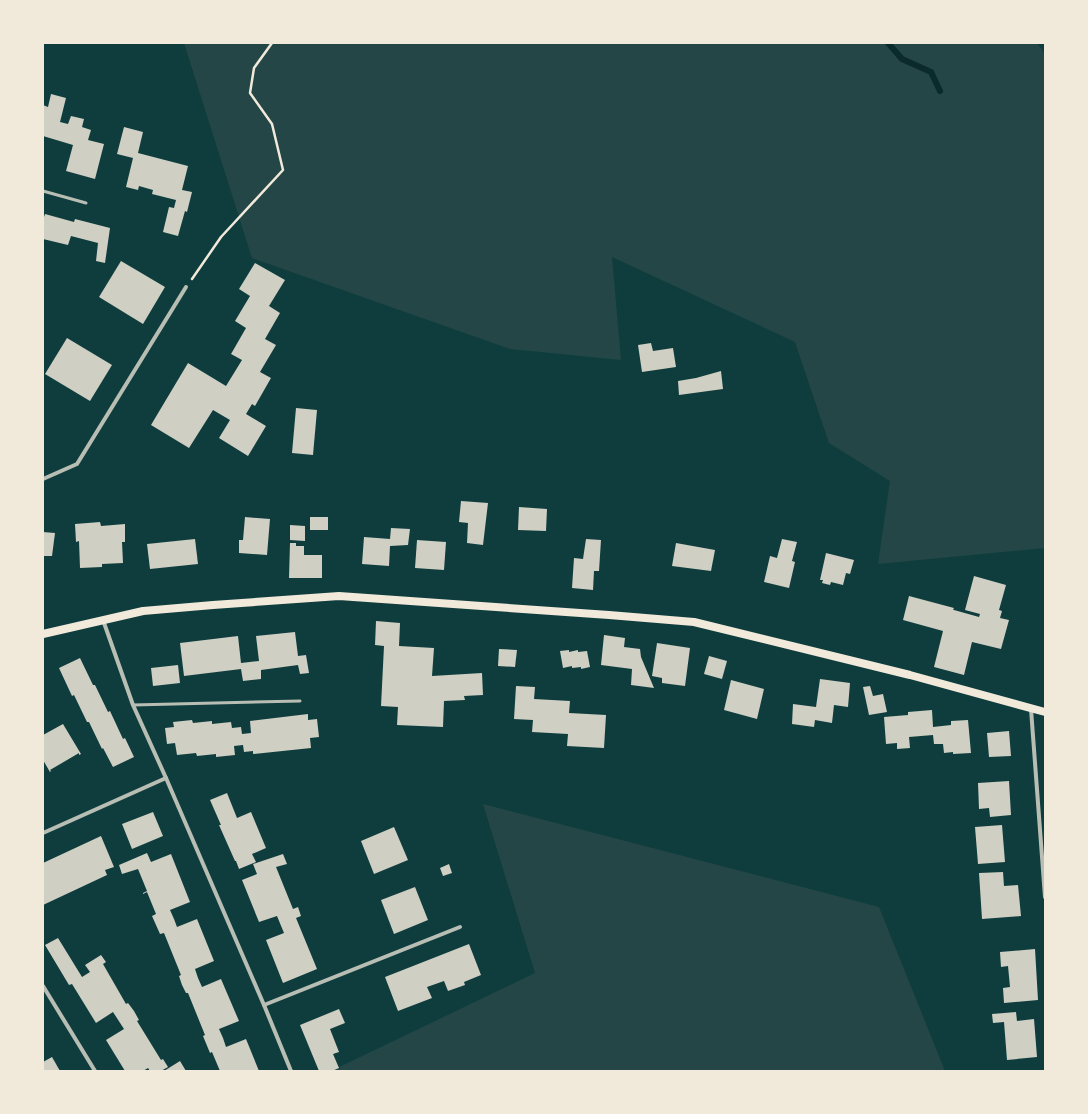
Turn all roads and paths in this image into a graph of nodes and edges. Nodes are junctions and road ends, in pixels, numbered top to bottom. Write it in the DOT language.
graph roads {
  1 [pos="272,43"];
  2 [pos="43,191"];
  3 [pos="86,203"];
  4 [pos="186,287"];
  5 [pos="43,479"];
  6 [pos="103,620"];
  7 [pos="43,634"];
  8 [pos="300,701"];
  9 [pos="133,704"];
  10 [pos="1031,708"];
  11 [pos="1045,712"];
  12 [pos="166,778"];
  13 [pos="1045,822"];
  14 [pos="1040,823"];
  15 [pos="43,833"];
  16 [pos="1045,897"];
  17 [pos="460,927"];
  18 [pos="43,986"];
  19 [pos="264,1004"];
  20 [pos="95,1071"];
  21 [pos="291,1071"];
  1 -- 4 [label="path"];
  2 -- 3 [label="lane"];
  4 -- 5 [label="street"];
  6 -- 7 [label="main road"];
  6 -- 9 [label="street"];
  6 -- 10 [label="main road"];
  8 -- 9 [label="lane"];
  9 -- 12 [label="street"];
  10 -- 11 [label="main road"];
  10 -- 14 [label="street"];
  12 -- 15 [label="street"];
  12 -- 19 [label="street"];
  13 -- 14 [label="lane"];
  14 -- 16 [label="street"];
  17 -- 19 [label="street"];
  18 -- 20 [label="street"];
  19 -- 21 [label="street"];
}
